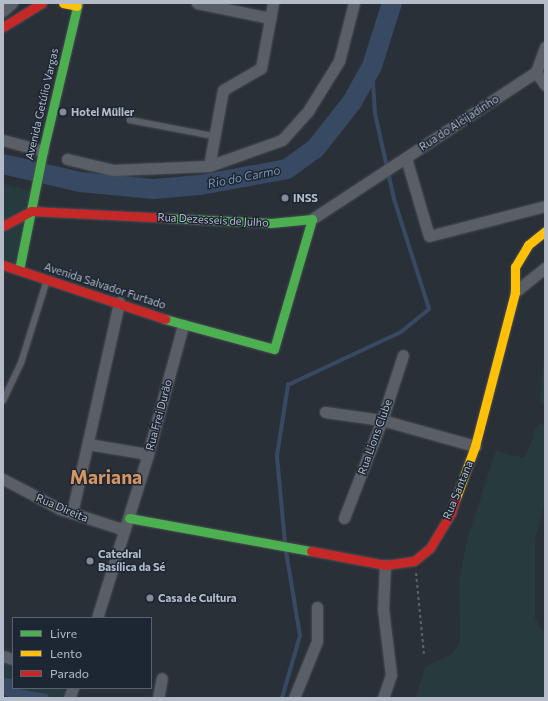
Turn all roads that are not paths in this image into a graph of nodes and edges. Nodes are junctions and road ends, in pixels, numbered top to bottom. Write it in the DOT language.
graph roads {
  1 [pos="12,3"];
  2 [pos="42,3"];
  3 [pos="63,3"];
  4 [pos="197,3"];
  5 [pos="273,3"];
  6 [pos="354,3"];
  7 [pos="77,5"];
  8 [pos="3,11"];
  9 [pos="270,18"];
  10 [pos="3,27"];
  11 [pos="545,47"];
  12 [pos="536,72"];
  13 [pos="545,85"];
  14 [pos="130,120"];
  15 [pos="213,136"];
  16 [pos="3,140"];
  17 [pos="42,154"];
  18 [pos="406,158"];
  19 [pos="67,159"];
  20 [pos="209,166"];
  21 [pos="381,173"];
  22 [pos="545,206"];
  23 [pos="31,211"];
  24 [pos="312,219"];
  25 [pos="3,226"];
  26 [pos="545,231"];
  27 [pos="3,264"];
  28 [pos="545,268"];
  29 [pos="19,270"];
  30 [pos="47,280"];
  31 [pos="515,292"];
  32 [pos="119,302"];
  33 [pos="183,325"];
  34 [pos="403,355"];
  35 [pos="3,401"];
  36 [pos="325,412"];
  37 [pos="382,420"];
  38 [pos="88,444"];
  39 [pos="475,446"];
  40 [pos="148,454"];
  41 [pos="3,478"];
  42 [pos="72,513"];
  43 [pos="129,518"];
  44 [pos="344,518"];
  45 [pos="125,530"];
  46 [pos="385,565"];
  47 [pos="317,607"];
  48 [pos="97,617"];
  49 [pos="162,678"];
  50 [pos="158,698"];
  51 [pos="294,698"];
  52 [pos="383,698"];
  1 -- 8 [label="street"];
  2 -- 10 [label="street"];
  3 -- 7 [label="street"];
  4 -- 9 [label="street"];
  5 -- 9 [label="street"];
  6 -- 20 [label="street"];
  7 -- 17 [label="street, Avenida Getúlio Vargas"];
  9 -- 15 [label="street"];
  11 -- 12 [label="street"];
  12 -- 13 [label="street"];
  12 -- 18 [label="street, Rua do Aleijadinho"];
  14 -- 15 [label="lane"];
  15 -- 20 [label="street"];
  16 -- 17 [label="street"];
  17 -- 23 [label="street, Avenida Getúlio Vargas"];
  18 -- 21 [label="street, Rua do Aleijadinho"];
  18 -- 22 [label="street"];
  19 -- 20 [label="street"];
  21 -- 24 [label="street, Rua Dezesseis de Julho"];
  23 -- 24 [label="street, Rua Dezesseis de Julho"];
  23 -- 25 [label="street"];
  23 -- 29 [label="street, Avenida Getúlio Vargas"];
  24 -- 33 [label="street, Avenida Salvador Furtado"];
  26 -- 31 [label="street, Rua Santana"];
  27 -- 29 [label="street, Avenida Salvador Furtado"];
  28 -- 31 [label="street"];
  29 -- 30 [label="street, Avenida Salvador Furtado"];
  30 -- 32 [label="street, Avenida Salvador Furtado"];
  30 -- 35 [label="lane"];
  31 -- 39 [label="street, Rua Santana"];
  32 -- 33 [label="street, Avenida Salvador Furtado"];
  32 -- 38 [label="street"];
  33 -- 40 [label="street, Rua Frei Durão"];
  34 -- 37 [label="street, Rua Lions Clube"];
  36 -- 37 [label="street"];
  37 -- 39 [label="street"];
  37 -- 44 [label="street, Rua Lions Clube"];
  38 -- 40 [label="street"];
  38 -- 42 [label="street"];
  39 -- 46 [label="street, Rua Santana"];
  40 -- 43 [label="street, Rua Frei Durão"];
  41 -- 42 [label="street, Rua Direita"];
  42 -- 45 [label="street, Rua Direita"];
  43 -- 45 [label="street, Rua Frei Durão"];
  43 -- 46 [label="street"];
  45 -- 48 [label="street, Rua Frei Durão"];
  46 -- 52 [label="street"];
  47 -- 51 [label="street"];
  49 -- 50 [label="street"];
}
